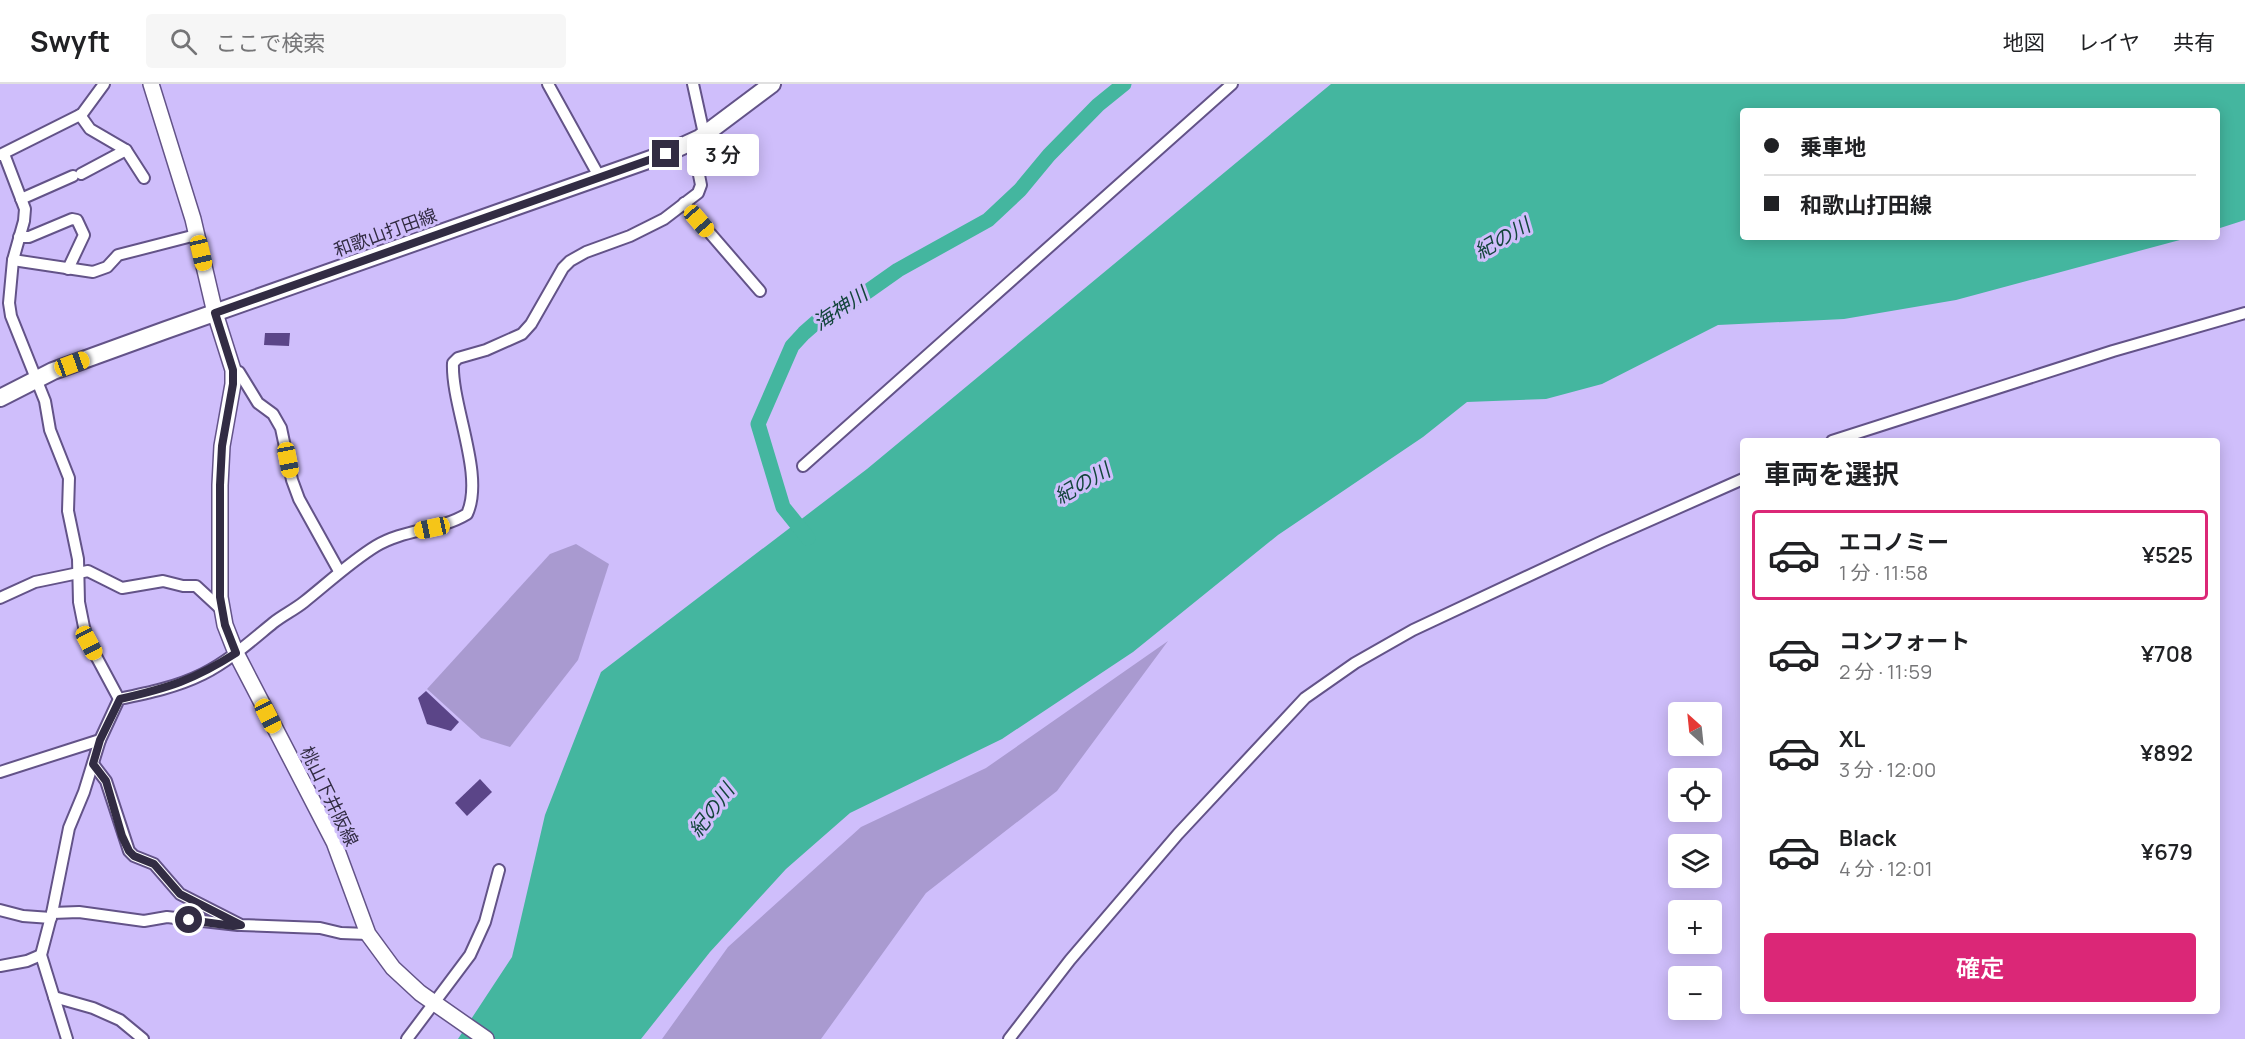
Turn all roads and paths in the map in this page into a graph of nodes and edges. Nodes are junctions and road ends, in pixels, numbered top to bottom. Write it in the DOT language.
graph roads {
  1 [pos="104,84"];
  2 [pos="151,84"];
  3 [pos="548,84"];
  4 [pos="693,84"];
  5 [pos="772,84"];
  6 [pos="1232,84"];
  7 [pos="80,115"];
  8 [pos="702,136"];
  9 [pos="126,150"];
  10 [pos="2,154"];
  11 [pos="144,178"];
  12 [pos="600,178"];
  13 [pos="21,199"];
  14 [pos="684,203"];
  15 [pos="196,235"];
  16 [pos="19,237"];
  17 [pos="13,260"];
  18 [pos="68,269"];
  19 [pos="760,291"];
  20 [pos="5,306"];
  21 [pos="215,313"];
  22 [pos="2245,313"];
  23 [pos="233,370"];
  24 [pos="35,380"];
  25 [pos="0,398"];
  26 [pos="1841,438"];
  27 [pos="803,466"];
  28 [pos="1740,480"];
  29 [pos="339,571"];
  30 [pos="79,573"];
  31 [pos="0,598"];
  32 [pos="222,610"];
  33 [pos="236,653"];
  34 [pos="120,699"];
  35 [pos="100,740"];
  36 [pos="93,764"];
  37 [pos="0,772"];
  38 [pos="499,870"];
  39 [pos="0,910"];
  40 [pos="52,915"];
  41 [pos="241,925"];
  42 [pos="368,934"];
  43 [pos="41,955"];
  44 [pos="0,966"];
  45 [pos="54,997"];
  46 [pos="437,1006"];
  47 [pos="68,1039"];
  48 [pos="143,1039"];
  49 [pos="407,1039"];
  50 [pos="486,1039"];
  51 [pos="1009,1039"];
  1 -- 7 [label="street"];
  2 -- 15 [label="main road, 桃山下井阪線"];
  3 -- 12 [label="street"];
  4 -- 8 [label="street"];
  5 -- 8 [label="main road, 和歌山打田線"];
  6 -- 27 [label="street"];
  7 -- 9 [label="street"];
  7 -- 10 [label="street"];
  8 -- 12 [label="main road, 和歌山打田線"];
  8 -- 14 [label="street"];
  9 -- 11 [label="street"];
  9 -- 13 [label="street"];
  10 -- 13 [label="street"];
  12 -- 21 [label="main road, 和歌山打田線"];
  13 -- 16 [label="street"];
  14 -- 19 [label="street"];
  14 -- 29 [label="street"];
  15 -- 18 [label="street"];
  15 -- 21 [label="main road, 桃山下井阪線"];
  16 -- 17 [label="street"];
  16 -- 18 [label="street"];
  17 -- 18 [label="street"];
  17 -- 20 [label="street"];
  20 -- 24 [label="street"];
  21 -- 23 [label="main road, 桃山下井阪線"];
  21 -- 24 [label="main road, 和歌山打田線"];
  22 -- 26 [label="street"];
  23 -- 29 [label="street"];
  23 -- 32 [label="main road, 桃山下井阪線"];
  24 -- 25 [label="main road, 和歌山打田線"];
  24 -- 30 [label="street"];
  28 -- 51 [label="street"];
  29 -- 33 [label="street"];
  30 -- 31 [label="street"];
  30 -- 32 [label="street"];
  30 -- 34 [label="street"];
  32 -- 33 [label="main road, 桃山下井阪線"];
  33 -- 34 [label="street"];
  33 -- 42 [label="main road, 桃山下井阪線"];
  34 -- 35 [label="street"];
  35 -- 36 [label="street"];
  35 -- 37 [label="street"];
  36 -- 40 [label="street"];
  36 -- 41 [label="street"];
  38 -- 46 [label="street"];
  39 -- 40 [label="street"];
  40 -- 41 [label="street"];
  40 -- 43 [label="street"];
  41 -- 42 [label="street"];
  42 -- 46 [label="main road, 桃山下井阪線"];
  43 -- 44 [label="street"];
  43 -- 45 [label="street"];
  45 -- 47 [label="street"];
  45 -- 48 [label="street"];
  46 -- 49 [label="street"];
  46 -- 50 [label="main road, 桃山下井阪線"];
}
